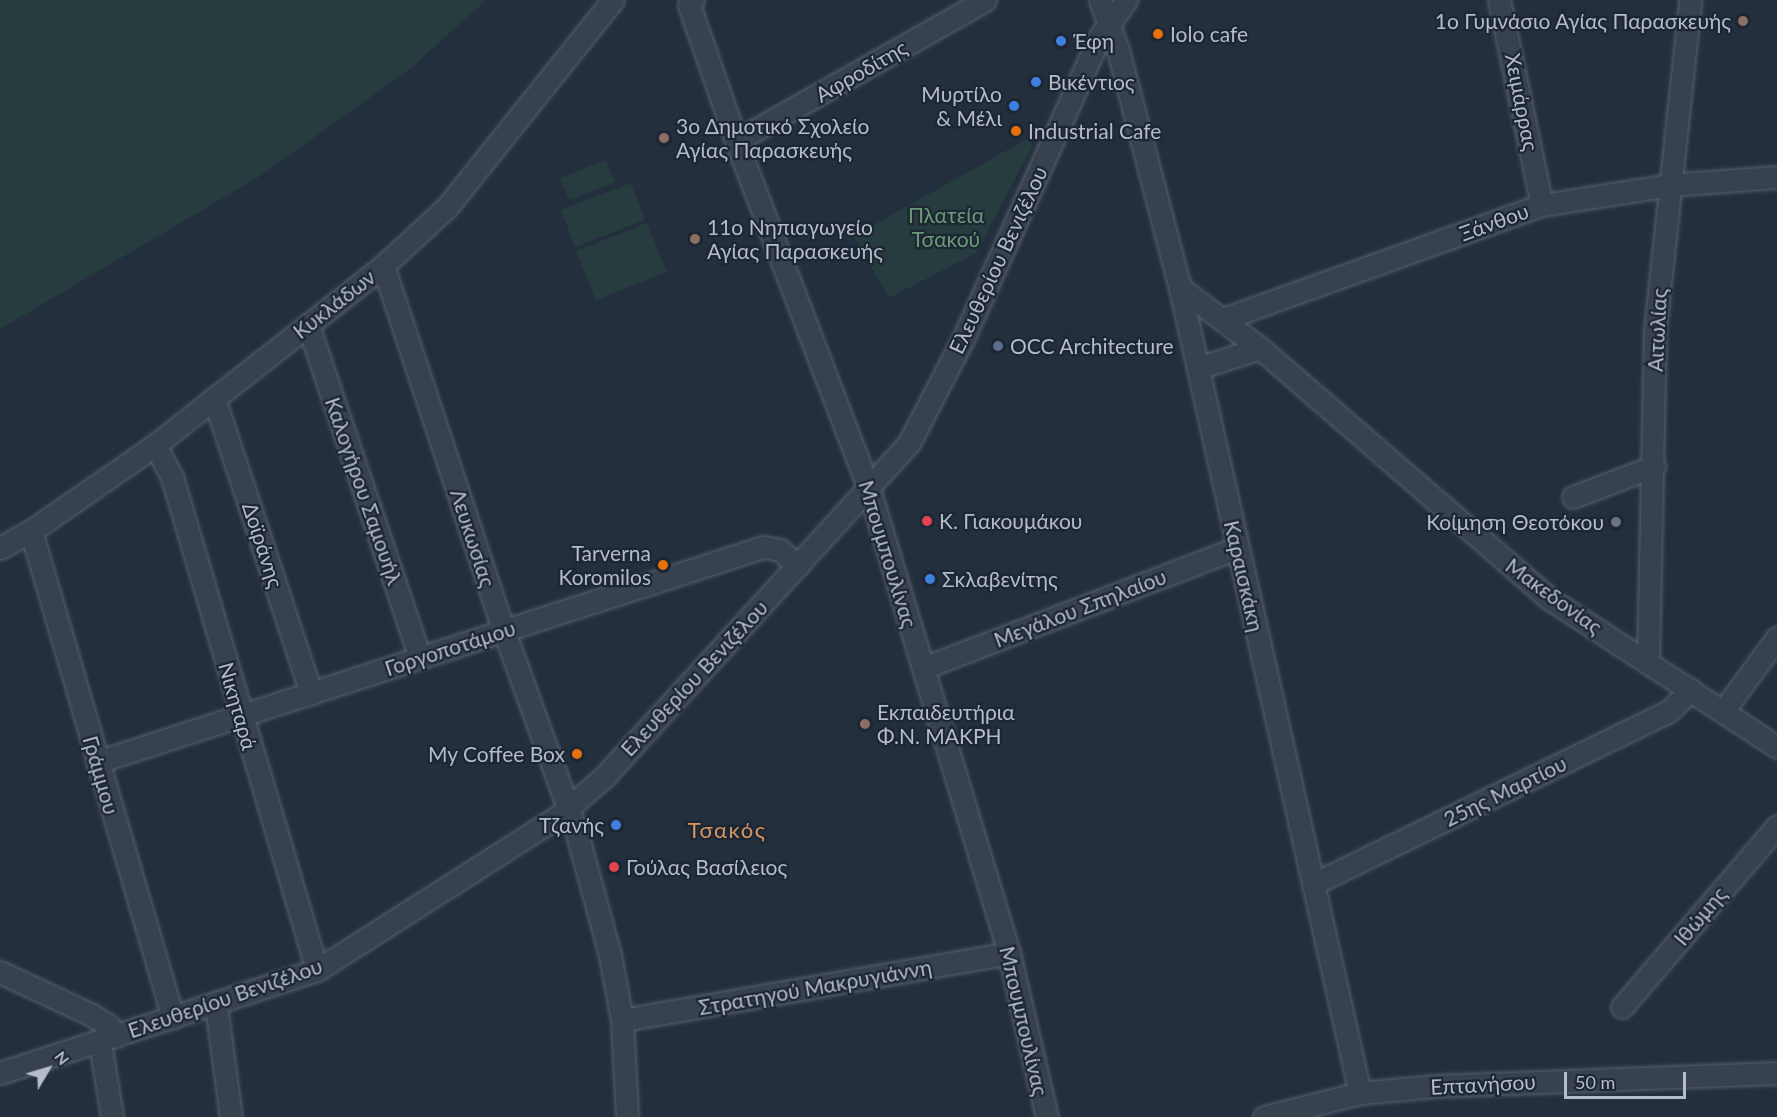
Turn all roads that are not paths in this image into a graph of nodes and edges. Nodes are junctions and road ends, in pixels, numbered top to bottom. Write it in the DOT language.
graph roads {
  1 [pos="613,0"];
  2 [pos="985,0"];
  3 [pos="1100,0"];
  4 [pos="1126,0"];
  5 [pos="1500,0"];
  6 [pos="1690,0"];
  7 [pos="691,2"];
  8 [pos="1104,30"];
  9 [pos="736,141"];
  10 [pos="1777,177"];
  11 [pos="1669,185"];
  12 [pos="1542,205"];
  13 [pos="383,266"];
  14 [pos="1180,288"];
  15 [pos="1224,319"];
  16 [pos="308,324"];
  17 [pos="1260,348"];
  18 [pos="1198,368"];
  19 [pos="214,398"];
  20 [pos="154,445"];
  21 [pos="1654,466"];
  22 [pos="869,489"];
  23 [pos="1573,497"];
  24 [pos="31,531"];
  25 [pos="0,548"];
  26 [pos="1238,548"];
  27 [pos="798,566"];
  28 [pos="504,631"];
  29 [pos="1777,638"];
  30 [pos="420,657"];
  31 [pos="1648,662"];
  32 [pos="923,668"];
  33 [pos="1691,690"];
  34 [pos="311,693"];
  35 [pos="1723,711"];
  36 [pos="240,716"];
  37 [pos="1777,747"];
  38 [pos="97,762"];
  39 [pos="567,809"];
  40 [pos="1777,826"];
  41 [pos="1313,884"];
  42 [pos="1009,952"];
  43 [pos="317,970"];
  44 [pos="0,972"];
  45 [pos="216,1005"];
  46 [pos="1622,1007"];
  47 [pos="172,1018"];
  48 [pos="622,1020"];
  49 [pos="107,1039"];
  50 [pos="0,1073"];
  51 [pos="1777,1073"];
  52 [pos="1360,1093"];
  53 [pos="1334,1110"];
  54 [pos="112,1117"];
  55 [pos="231,1117"];
  56 [pos="627,1117"];
  57 [pos="1047,1117"];
  58 [pos="1264,1117"];
  1 -- 13 [label="street, Κυκλάδων"];
  2 -- 9 [label="street, Αφροδίτης"];
  3 -- 8 [label="street, Καραισκάκη"];
  4 -- 8 [label="street, Ελευθερίου Βενιζέλου"];
  5 -- 12 [label="street, Χειμάρρας"];
  6 -- 11 [label="street, Αιτωλίας"];
  7 -- 9 [label="street, Μπουμπουλίνας"];
  8 -- 14 [label="street, Καραισκάκη"];
  8 -- 22 [label="street, Ελευθερίου Βενιζέλου"];
  9 -- 22 [label="street, Μπουμπουλίνας"];
  10 -- 11 [label="street, Ξάνθου"];
  11 -- 12 [label="street, Ξάνθου"];
  11 -- 21 [label="street, Αιτωλίας"];
  12 -- 15 [label="street, Ξάνθου"];
  13 -- 16 [label="street, Κυκλάδων"];
  13 -- 28 [label="street, Λευκωσίας"];
  14 -- 15 [label="street, Μακεδονίας"];
  14 -- 18 [label="street, Καραισκάκη"];
  15 -- 17 [label="street, Μακεδονίας"];
  16 -- 19 [label="street, Κυκλάδων"];
  16 -- 30 [label="street, Καλογήρου Σαμουήλ"];
  17 -- 18 [label="street"];
  17 -- 31 [label="street, Μακεδονίας"];
  18 -- 26 [label="street, Καραισκάκη"];
  19 -- 20 [label="street, Κυκλάδων"];
  19 -- 34 [label="street, Δοϊράνης"];
  20 -- 24 [label="street, Κυκλάδων"];
  20 -- 36 [label="street, Νικηταρά"];
  21 -- 23 [label="street"];
  21 -- 31 [label="street, Αιτωλίας"];
  22 -- 27 [label="street, Ελευθερίου Βενιζέλου"];
  22 -- 32 [label="street, Μπουμπουλίνας"];
  24 -- 25 [label="street, Κυκλάδων"];
  24 -- 38 [label="street, Γράμμου"];
  26 -- 32 [label="street, Μεγάλου Σπηλαίου"];
  26 -- 41 [label="street, Καραισκάκη"];
  27 -- 28 [label="street, Γοργοποτάμου"];
  27 -- 39 [label="street, Ελευθερίου Βενιζέλου"];
  28 -- 30 [label="street, Γοργοποτάμου"];
  28 -- 39 [label="street, Λευκωσίας"];
  29 -- 35 [label="street"];
  30 -- 34 [label="street, Γοργοποτάμου"];
  31 -- 33 [label="street, Μακεδονίας"];
  32 -- 42 [label="street, Μπουμπουλίνας"];
  33 -- 35 [label="street, Μακεδονίας"];
  33 -- 41 [label="street, 25ης Μαρτίου"];
  34 -- 36 [label="street, Γοργοποτάμου"];
  35 -- 37 [label="street, Μακεδονίας"];
  36 -- 38 [label="street, Γοργοποτάμου"];
  36 -- 43 [label="street, Νικηταρά"];
  38 -- 47 [label="street, Γράμμου"];
  39 -- 43 [label="street, Ελευθερίου Βενιζέλου"];
  39 -- 48 [label="street, Λευκωσίας"];
  40 -- 46 [label="street, Ιθώμης"];
  41 -- 52 [label="street, Καραισκάκη"];
  42 -- 48 [label="street, Στρατηγού Μακρυγιάννη"];
  42 -- 57 [label="street, Μπουμπουλίνας"];
  43 -- 45 [label="street, Ελευθερίου Βενιζέλου"];
  44 -- 49 [label="street"];
  45 -- 47 [label="street, Ελευθερίου Βενιζέλου"];
  45 -- 55 [label="street"];
  47 -- 49 [label="street, Ελευθερίου Βενιζέλου"];
  48 -- 56 [label="street, Λευκωσίας"];
  49 -- 50 [label="street, Ελευθερίου Βενιζέλου"];
  49 -- 54 [label="street"];
  51 -- 52 [label="street, Επτανήσου"];
  52 -- 53 [label="street, Επτανήσου"];
  53 -- 58 [label="street, Επτανήσου"];
}
